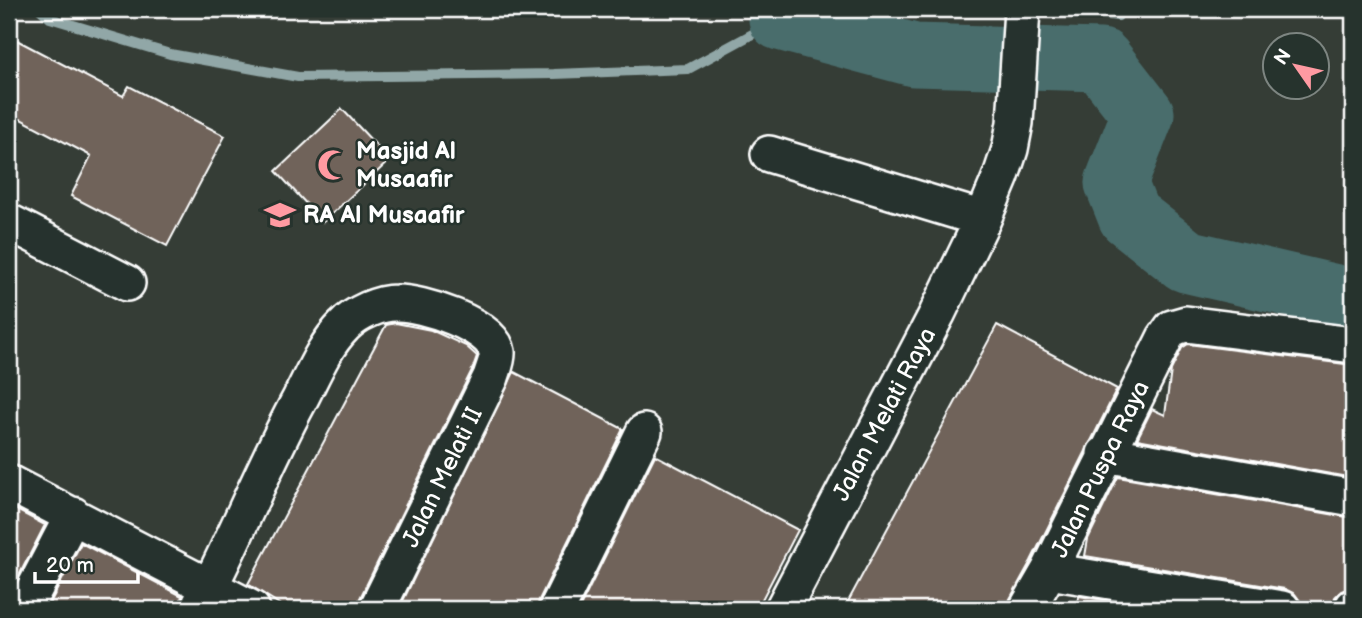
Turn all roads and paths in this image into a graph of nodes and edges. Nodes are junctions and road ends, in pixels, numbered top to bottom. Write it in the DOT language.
graph roads {
  1 [pos="1022,9"];
  2 [pos="769,154"];
  3 [pos="983,219"];
  4 [pos="9,223"];
  5 [pos="127,283"];
  6 [pos="1353,345"];
  7 [pos="644,432"];
  8 [pos="1105,454"];
  9 [pos="9,483"];
  10 [pos="1353,498"];
  11 [pos="73,514"];
  12 [pos="1049,570"];
  13 [pos="204,598"];
  14 [pos="24,609"];
  15 [pos="252,609"];
  16 [pos="377,609"];
  17 [pos="557,609"];
  18 [pos="783,609"];
  19 [pos="1027,609"];
  20 [pos="1282,609"];
  1 -- 3 [label="street, Jalan Melati Raya"];
  2 -- 3 [label="street"];
  3 -- 18 [label="street, Jalan Melati Raya"];
  4 -- 5 [label="street"];
  6 -- 8 [label="street, Jalan Puspa Raya"];
  7 -- 17 [label="street"];
  8 -- 10 [label="street"];
  8 -- 12 [label="street, Jalan Puspa Raya"];
  9 -- 11 [label="street"];
  11 -- 13 [label="street"];
  11 -- 14 [label="street"];
  12 -- 19 [label="street, Jalan Puspa Raya"];
  12 -- 20 [label="street"];
  13 -- 15 [label="street"];
  13 -- 16 [label="street, Jalan Melati II"];
}
